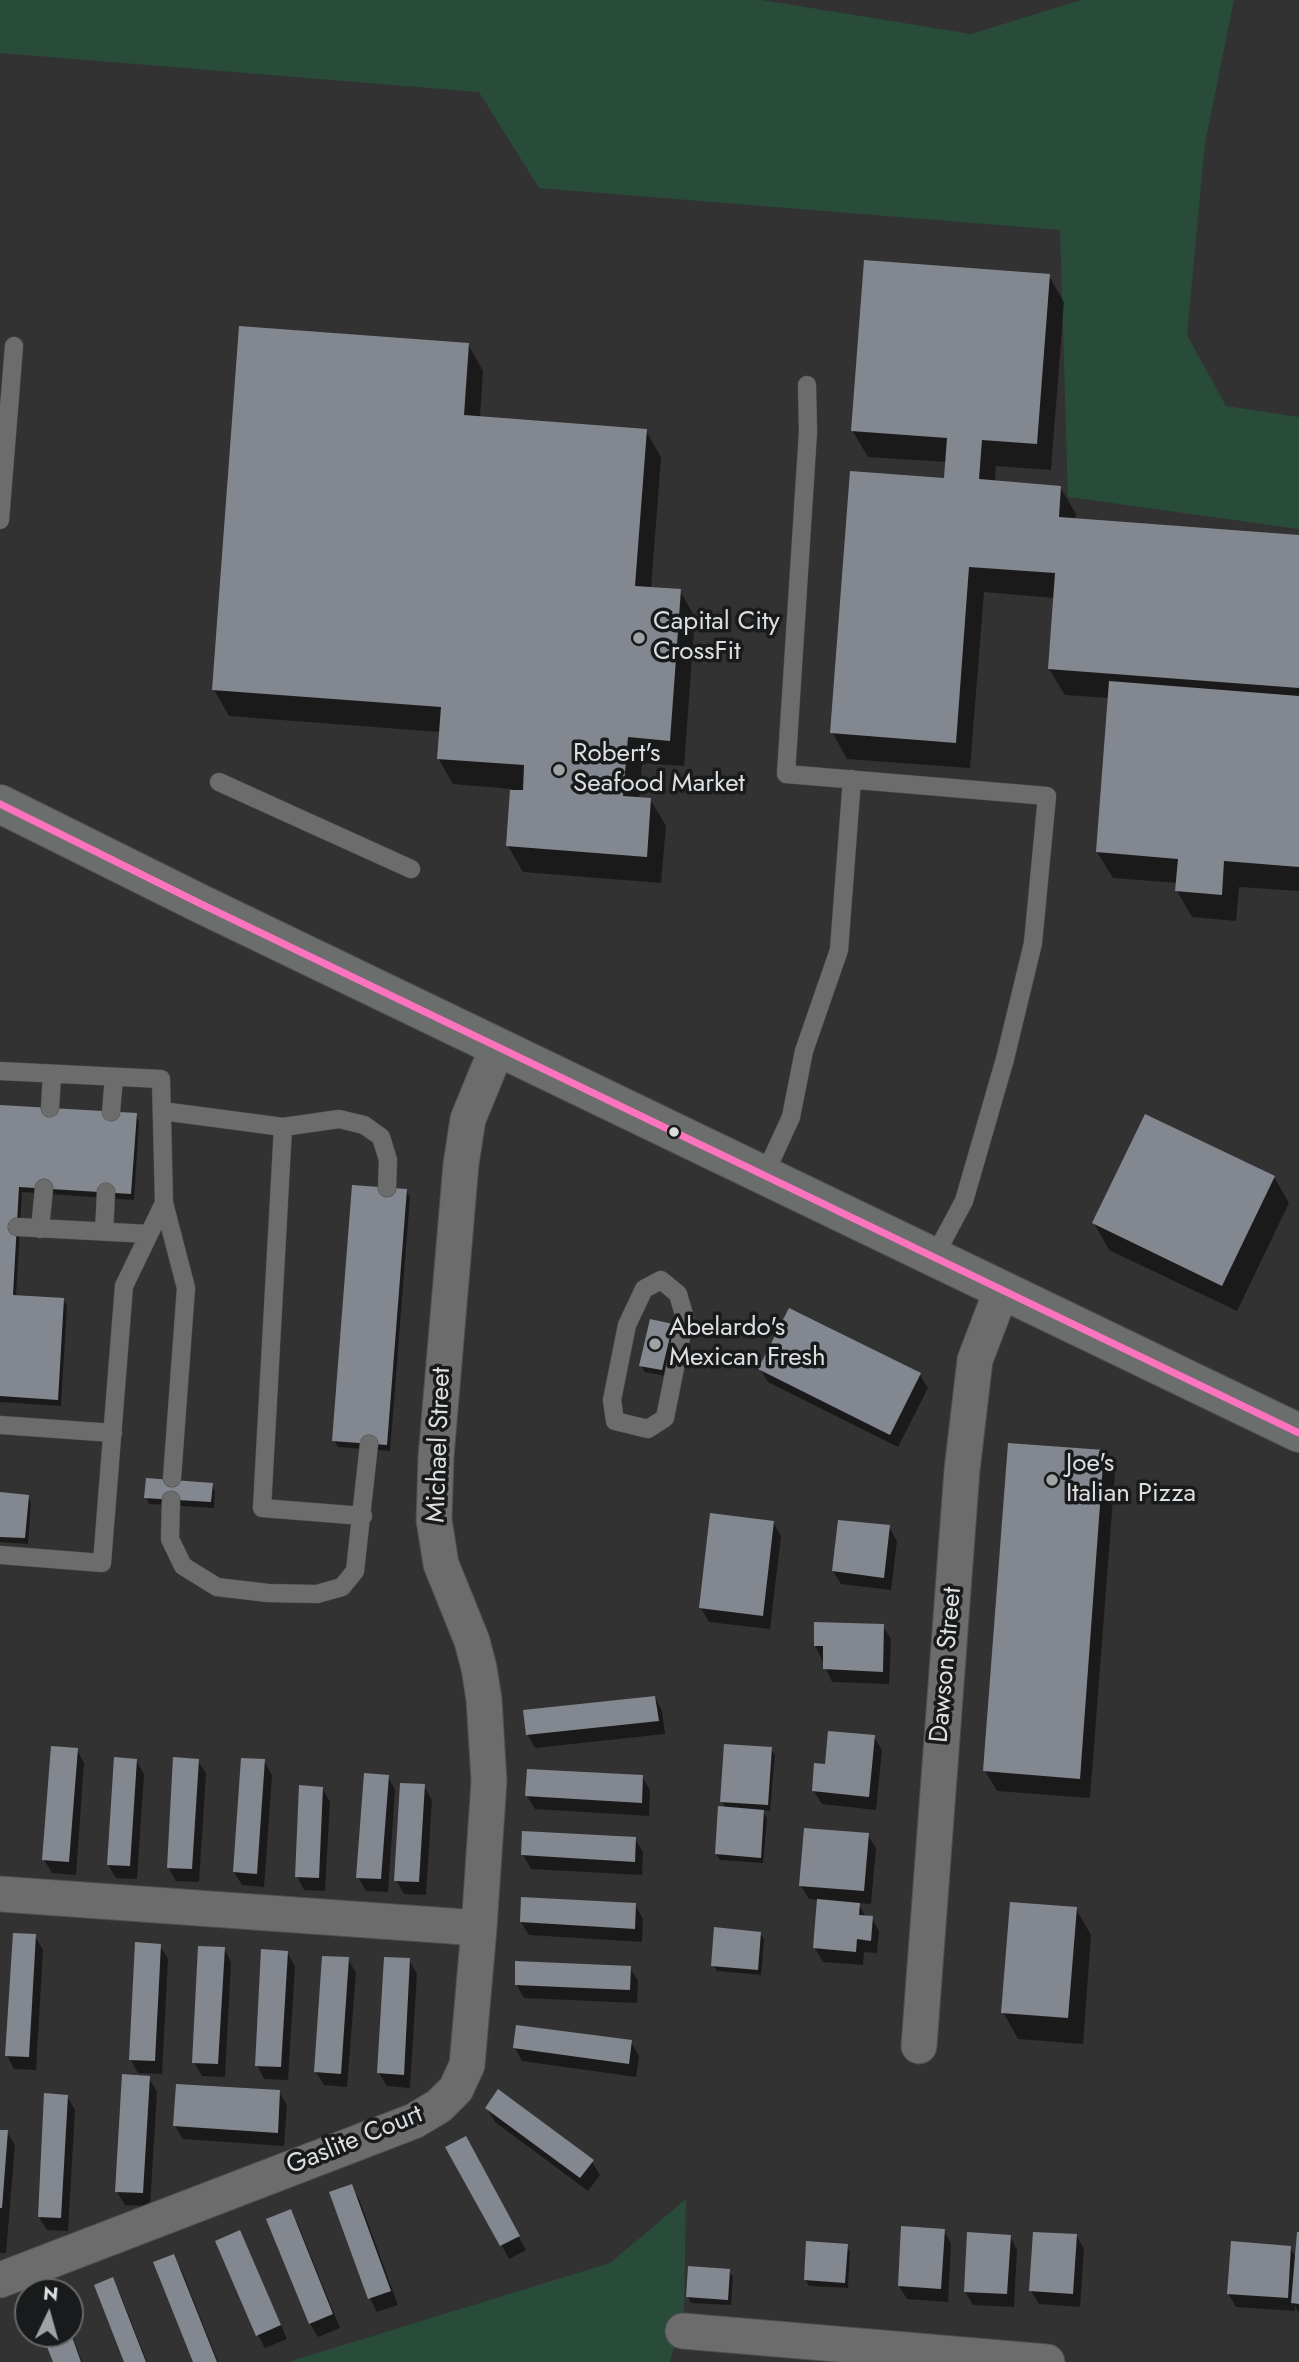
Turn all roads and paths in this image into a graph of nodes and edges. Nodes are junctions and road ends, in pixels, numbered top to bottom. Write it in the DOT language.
graph roads {
  1 [pos="14,346"];
  2 [pos="807,385"];
  3 [pos="0,520"];
  4 [pos="852,779"];
  5 [pos="219,782"];
  6 [pos="0,804"];
  7 [pos="411,869"];
  8 [pos="498,1046"];
  9 [pos="0,1071"];
  10 [pos="52,1074"];
  11 [pos="114,1077"];
  12 [pos="50,1108"];
  13 [pos="162,1111"];
  14 [pos="111,1112"];
  15 [pos="283,1127"];
  16 [pos="764,1175"];
  17 [pos="44,1188"];
  18 [pos="387,1188"];
  19 [pos="106,1192"];
  20 [pos="164,1203"];
  21 [pos="17,1227"];
  22 [pos="40,1229"];
  23 [pos="104,1232"];
  24 [pos="149,1234"];
  25 [pos="934,1257"];
  26 [pos="661,1280"];
  27 [pos="1002,1289"];
  28 [pos="0,1425"];
  29 [pos="113,1433"];
  30 [pos="1299,1433"];
  31 [pos="369,1444"];
  32 [pos="172,1478"];
  33 [pos="170,1500"];
  34 [pos="363,1516"];
  35 [pos="0,1555"];
  36 [pos="0,1894"];
  37 [pos="479,1928"];
  38 [pos="919,2046"];
  39 [pos="0,2280"];
  40 [pos="683,2331"];
  41 [pos="1047,2362"];
  1 -- 3 [label="lane"];
  2 -- 4 [label="lane"];
  4 -- 16 [label="lane"];
  4 -- 25 [label="lane"];
  5 -- 7 [label="lane"];
  6 -- 8 [label="main road"];
  8 -- 16 [label="main road"];
  8 -- 37 [label="street, Michael Street"];
  9 -- 10 [label="lane"];
  10 -- 11 [label="lane"];
  10 -- 12 [label="lane"];
  11 -- 13 [label="lane"];
  11 -- 14 [label="lane"];
  13 -- 15 [label="lane"];
  13 -- 20 [label="lane"];
  15 -- 18 [label="lane"];
  15 -- 34 [label="lane"];
  16 -- 25 [label="main road"];
  17 -- 22 [label="lane"];
  19 -- 23 [label="lane"];
  20 -- 24 [label="lane"];
  20 -- 32 [label="lane"];
  21 -- 22 [label="lane"];
  22 -- 23 [label="lane"];
  23 -- 24 [label="lane"];
  24 -- 29 [label="lane"];
  25 -- 27 [label="main road"];
  26 -- 26 [label="lane"];
  27 -- 30 [label="main road"];
  27 -- 38 [label="street, Dawson Street"];
  28 -- 29 [label="lane"];
  29 -- 35 [label="lane"];
  31 -- 34 [label="lane"];
  33 -- 34 [label="lane"];
  36 -- 37 [label="street"];
  37 -- 39 [label="street, Gaslite Court"];
  40 -- 41 [label="street"];
}
